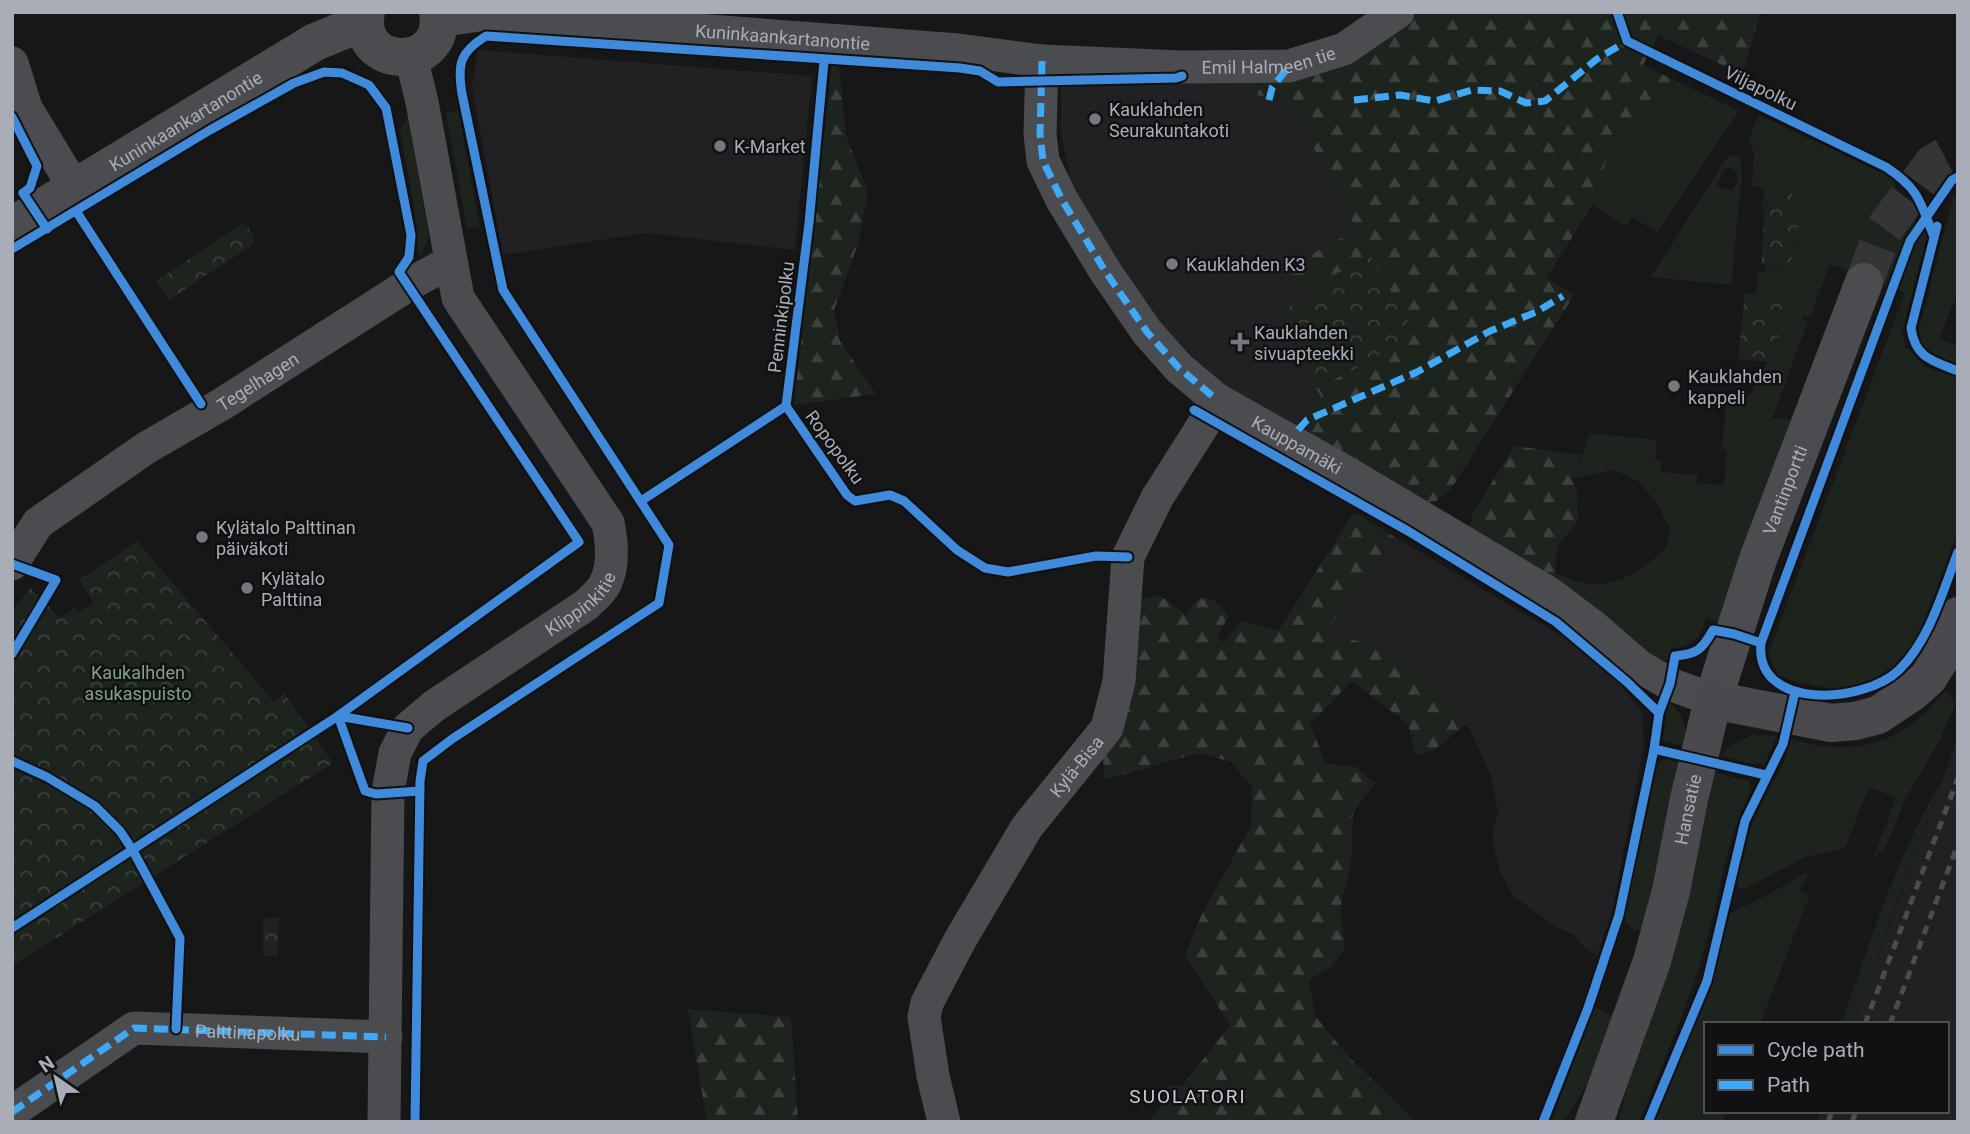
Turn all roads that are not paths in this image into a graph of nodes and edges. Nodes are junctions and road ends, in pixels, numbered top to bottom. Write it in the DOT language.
graph roads {
  1 [pos="1397,13"];
  2 [pos="439,16"];
  3 [pos="365,17"];
  4 [pos="411,57"];
  5 [pos="1042,61"];
  6 [pos="12,63"];
  7 [pos="74,187"];
  8 [pos="12,226"];
  9 [pos="450,262"];
  10 [pos="1864,282"];
  11 [pos="1216,399"];
  12 [pos="12,564"];
  13 [pos="1958,616"];
  14 [pos="1713,700"];
  15 [pos="386,1037"];
  16 [pos="12,1112"];
  17 [pos="384,1122"];
  18 [pos="944,1122"];
  19 [pos="1594,1122"];
  1 -- 5 [label="street, Emil Halmeen tie"];
  2 -- 4 [label="street"];
  2 -- 5 [label="street, Kuninkaankartanontie"];
  3 -- 4 [label="street"];
  3 -- 7 [label="street, Kuninkaankartanontie"];
  4 -- 9 [label="street, Klippinkitie"];
  5 -- 11 [label="street, Kauppamäki"];
  6 -- 7 [label="street"];
  7 -- 8 [label="street, Kuninkaankartanontie"];
  9 -- 12 [label="street, Tegelhagen"];
  9 -- 15 [label="street, Klippinkitie"];
  10 -- 14 [label="street, Vantinportti"];
  11 -- 14 [label="street, Kauppamäki"];
  11 -- 18 [label="street, Kylä-Bisa"];
  13 -- 14 [label="main road"];
  14 -- 19 [label="main road, Hansatie"];
  15 -- 16 [label="street, Palttinapolku"];
  15 -- 17 [label="street, Klippinkitie"];
}
